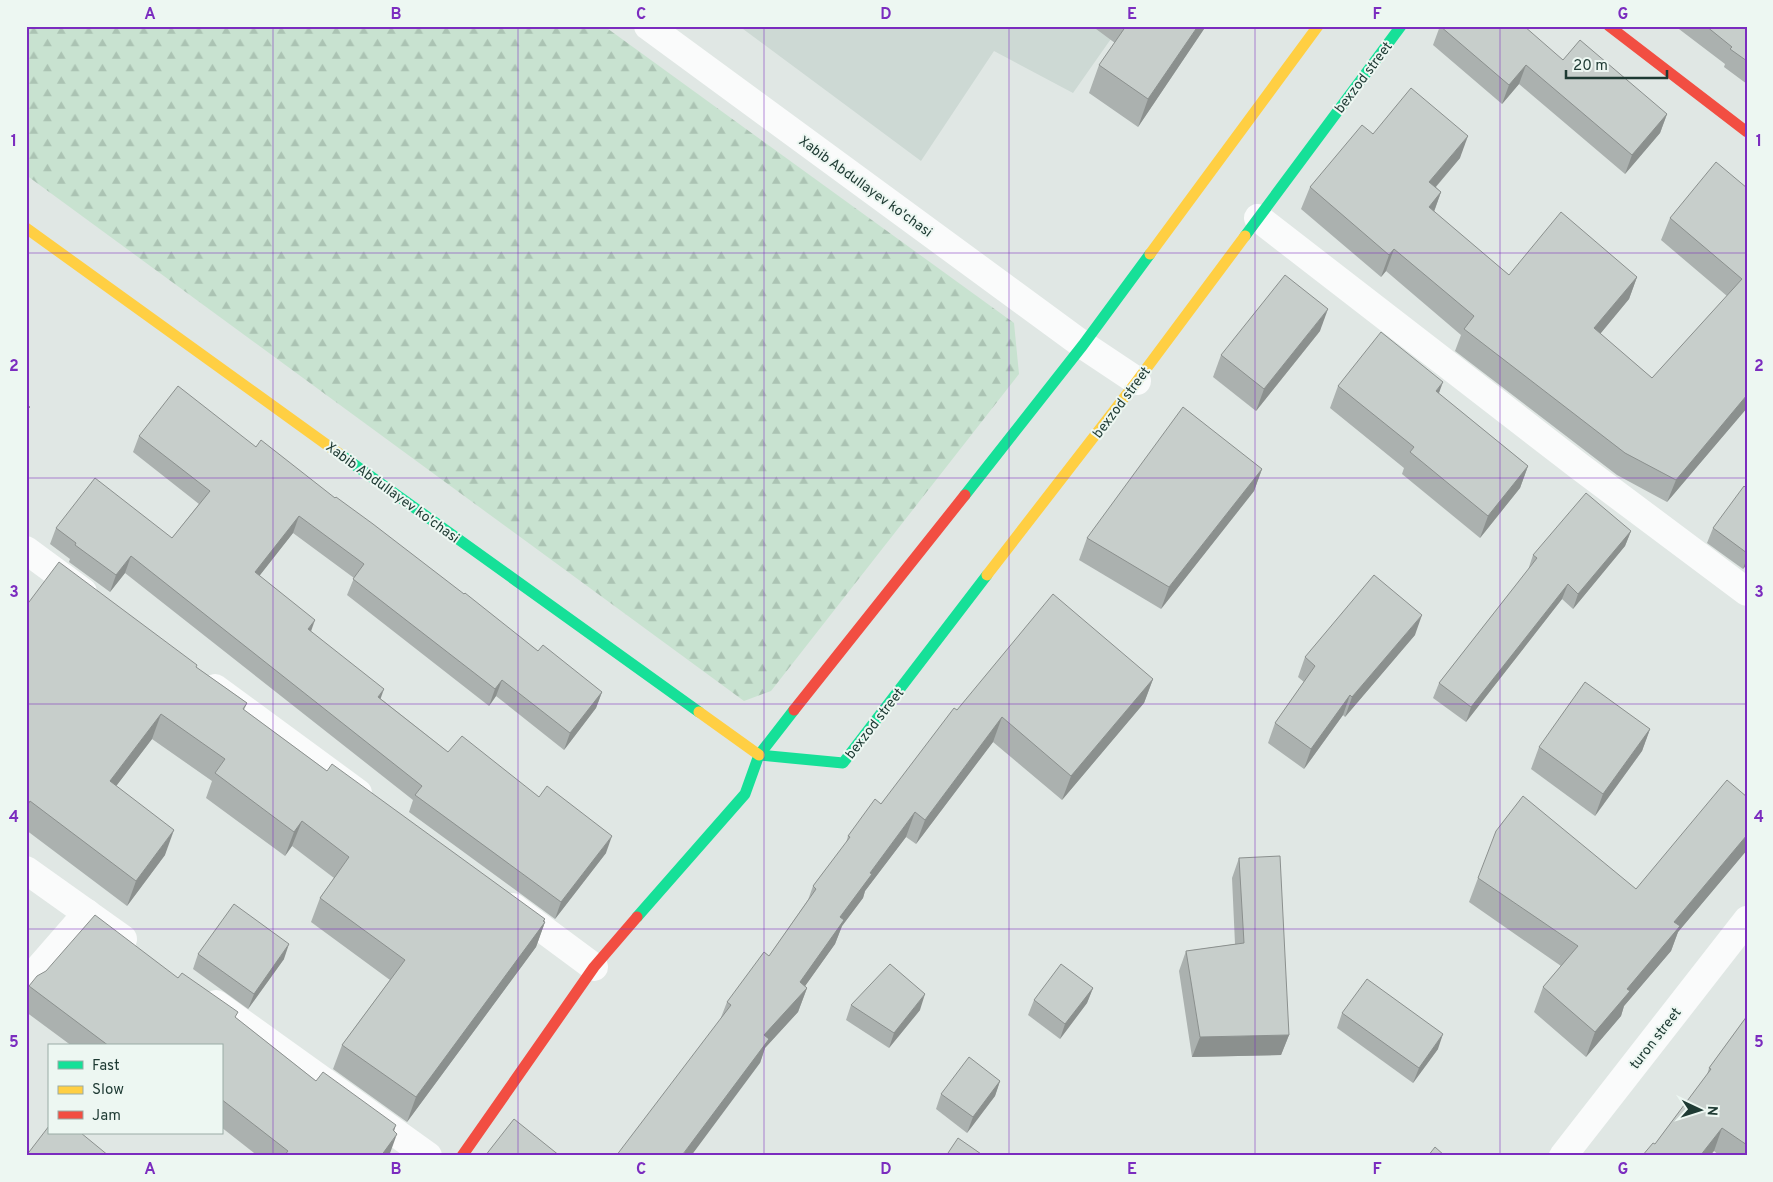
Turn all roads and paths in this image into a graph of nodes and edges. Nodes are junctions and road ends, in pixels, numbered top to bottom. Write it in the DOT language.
graph roads {
  1 [pos="648,26"];
  2 [pos="1318,26"];
  3 [pos="1401,26"];
  4 [pos="1609,26"];
  5 [pos="1747,132"];
  6 [pos="1258,218"];
  7 [pos="26,228"];
  8 [pos="1084,345"];
  9 [pos="1137,381"];
  10 [pos="26,550"];
  11 [pos="1747,592"];
  12 [pos="106,608"];
  13 [pos="194,673"];
  14 [pos="759,755"];
  15 [pos="378,808"];
  16 [pos="26,870"];
  17 [pos="490,890"];
  18 [pos="87,913"];
  19 [pos="1747,920"];
  20 [pos="144,953"];
  21 [pos="594,967"];
  22 [pos="26,984"];
  23 [pos="192,988"];
  24 [pos="428,1156"];
  25 [pos="462,1156"];
  26 [pos="1563,1156"];
  1 -- 8 [label="street, Xabib Abdullayev ko'chasi"];
  2 -- 8 [label="street"];
  3 -- 6 [label="street, bexzod street"];
  4 -- 5 [label="street"];
  6 -- 9 [label="street, bexzod street"];
  6 -- 11 [label="street"];
  7 -- 14 [label="street, Xabib Abdullayev ko'chasi"];
  8 -- 9 [label="street, Xabib Abdullayev ko'chasi"];
  8 -- 14 [label="street"];
  9 -- 14 [label="street, bexzod street"];
  10 -- 12 [label="street"];
  13 -- 15 [label="street"];
  14 -- 21 [label="street"];
  16 -- 18 [label="street"];
  17 -- 21 [label="street"];
  18 -- 20 [label="street"];
  18 -- 22 [label="street"];
  19 -- 26 [label="street, turon street"];
  21 -- 25 [label="street"];
  23 -- 24 [label="street"];
}
